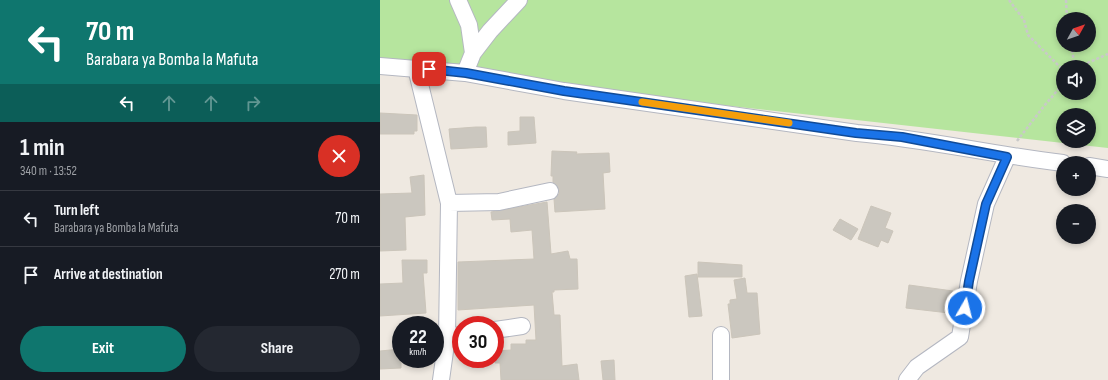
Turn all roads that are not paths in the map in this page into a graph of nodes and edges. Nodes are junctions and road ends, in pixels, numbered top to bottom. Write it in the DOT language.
graph roads {
  1 [pos="458,0"];
  2 [pos="517,0"];
  3 [pos="473,53"];
  4 [pos="380,66"];
  5 [pos="416,68"];
  6 [pos="466,73"];
  7 [pos="1007,157"];
  8 [pos="1056,162"];
  9 [pos="1096,167"];
  10 [pos="1108,169"];
  11 [pos="550,191"];
  12 [pos="448,203"];
  13 [pos="453,316"];
  14 [pos="522,326"];
  15 [pos="504,329"];
  16 [pos="721,334"];
  17 [pos="452,343"];
  18 [pos="441,380"];
  19 [pos="721,380"];
  20 [pos="907,380"];
  1 -- 3 [label="street"];
  2 -- 3 [label="street"];
  3 -- 6 [label="street"];
  4 -- 5 [label="street"];
  5 -- 6 [label="street"];
  5 -- 12 [label="street"];
  6 -- 7 [label="street"];
  7 -- 8 [label="street"];
  7 -- 20 [label="street"];
  9 -- 10 [label="street"];
  11 -- 12 [label="street"];
  12 -- 13 [label="street"];
  14 -- 15 [label="street"];
  16 -- 19 [label="street"];
  17 -- 18 [label="street"];
}
